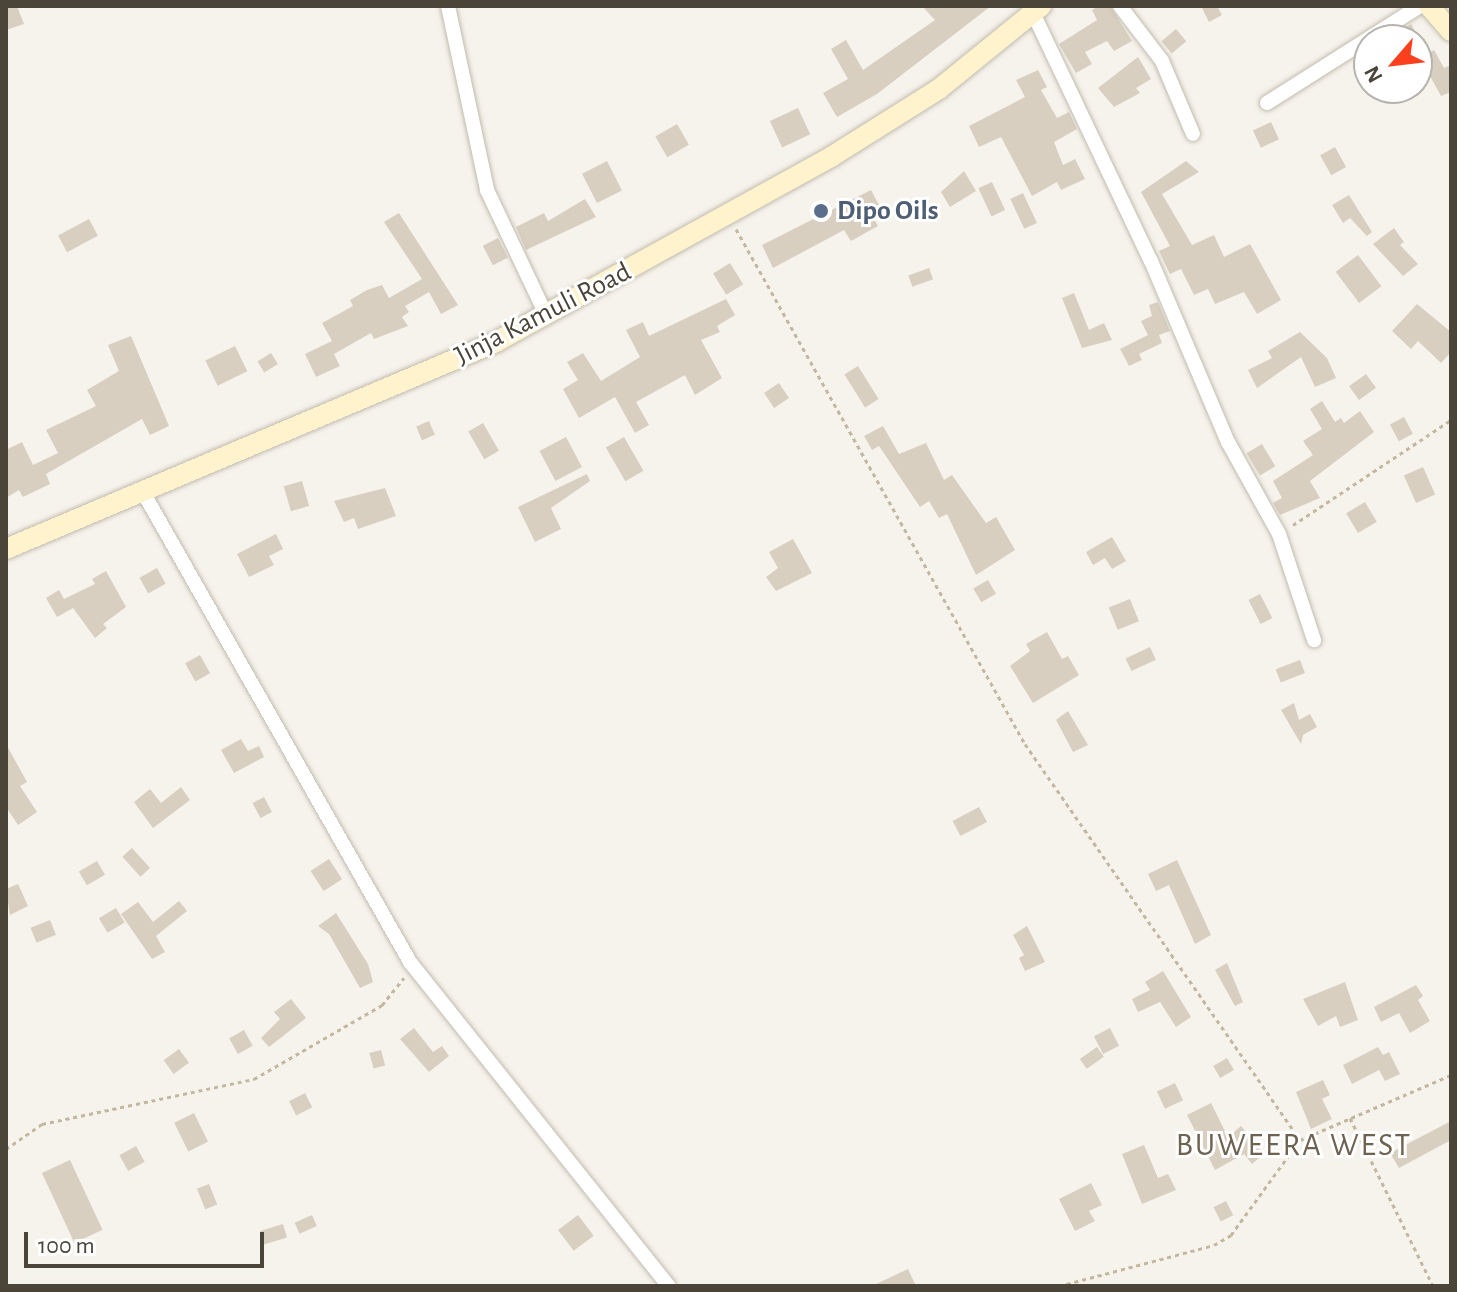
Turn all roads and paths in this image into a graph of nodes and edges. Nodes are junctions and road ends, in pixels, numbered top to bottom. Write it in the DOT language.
graph roads {
  1 [pos="448,6"];
  2 [pos="1120,6"];
  3 [pos="1420,6"];
  4 [pos="1429,6"];
  5 [pos="1038,10"];
  6 [pos="1451,31"];
  7 [pos="1267,103"];
  8 [pos="1193,134"];
  9 [pos="728,215"];
  10 [pos="546,315"];
  11 [pos="1451,420"];
  12 [pos="143,492"];
  13 [pos="1279,534"];
  14 [pos="6,549"];
  15 [pos="1314,640"];
  16 [pos="410,962"];
  17 [pos="1451,1075"];
  18 [pos="1350,1118"];
  19 [pos="1300,1140"];
  20 [pos="6,1149"];
  21 [pos="669,1286"];
  22 [pos="1059,1286"];
  23 [pos="1433,1286"];
  1 -- 10 [label="street"];
  2 -- 8 [label="street"];
  3 -- 7 [label="street"];
  4 -- 6 [label="main road"];
  5 -- 9 [label="main road, Jinja Kamuli Road"];
  5 -- 13 [label="street"];
  9 -- 10 [label="main road, Jinja Kamuli Road"];
  9 -- 19 [label="path"];
  10 -- 12 [label="main road, Jinja Kamuli Road"];
  11 -- 13 [label="path"];
  12 -- 14 [label="main road, Jinja Kamuli Road"];
  12 -- 16 [label="street"];
  13 -- 15 [label="street"];
  16 -- 20 [label="path"];
  16 -- 21 [label="street"];
  17 -- 18 [label="path"];
  18 -- 19 [label="path"];
  18 -- 23 [label="path"];
  19 -- 22 [label="path"];
}
